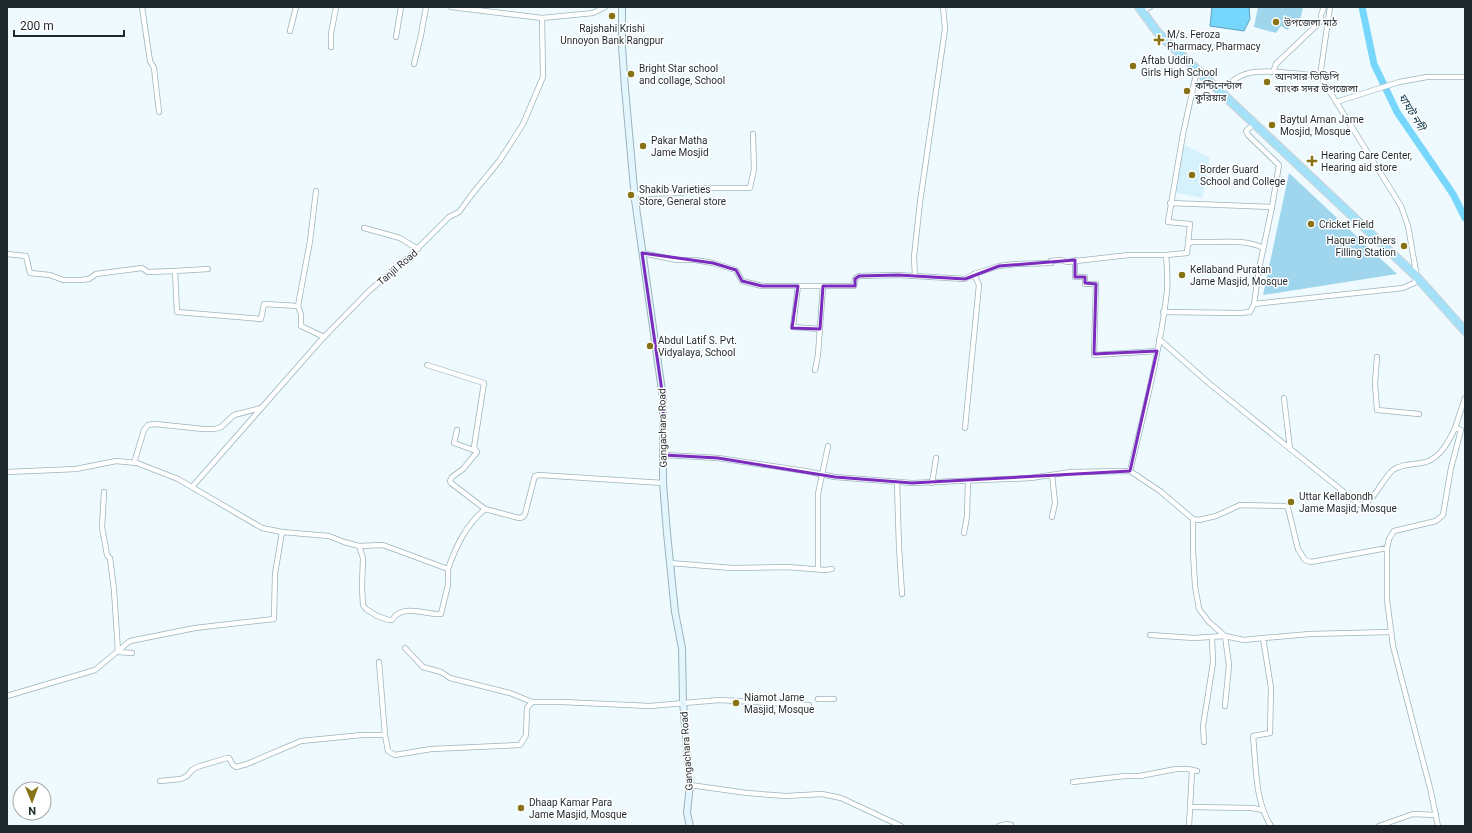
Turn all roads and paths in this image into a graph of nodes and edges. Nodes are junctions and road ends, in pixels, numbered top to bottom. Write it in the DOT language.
graph roads {
  1 [pos="142,7"];
  2 [pos="296,7"];
  3 [pos="336,7"];
  4 [pos="401,7"];
  5 [pos="426,7"];
  6 [pos="451,7"];
  7 [pos="605,7"];
  8 [pos="622,7"];
  9 [pos="943,7"];
  10 [pos="1150,7"];
  11 [pos="1324,7"];
  12 [pos="1330,7"];
  13 [pos="1140,9"];
  14 [pos="542,18"];
  15 [pos="290,31"];
  16 [pos="396,37"];
  17 [pos="331,47"];
  18 [pos="414,64"];
  19 [pos="1197,70"];
  20 [pos="1273,72"];
  21 [pos="1320,76"];
  22 [pos="1465,77"];
  23 [pos="1221,93"];
  24 [pos="1336,102"];
  25 [pos="159,112"];
  26 [pos="1254,124"];
  27 [pos="753,134"];
  28 [pos="316,191"];
  29 [pos="634,194"];
  30 [pos="1170,203"];
  31 [pos="1272,208"];
  32 [pos="364,228"];
  33 [pos="1188,244"];
  34 [pos="418,248"];
  35 [pos="1263,248"];
  36 [pos="642,253"];
  37 [pos="7,254"];
  38 [pos="1166,255"];
  39 [pos="1074,260"];
  40 [pos="208,269"];
  41 [pos="175,271"];
  42 [pos="974,274"];
  43 [pos="914,276"];
  44 [pos="1417,277"];
  45 [pos="798,286"];
  46 [pos="823,286"];
  47 [pos="1254,304"];
  48 [pos="298,306"];
  49 [pos="1163,312"];
  50 [pos="820,329"];
  51 [pos="1465,331"];
  52 [pos="324,336"];
  53 [pos="1159,339"];
  54 [pos="1157,350"];
  55 [pos="1377,357"];
  56 [pos="427,364"];
  57 [pos="815,370"];
  58 [pos="1284,398"];
  59 [pos="1465,398"];
  60 [pos="261,408"];
  61 [pos="1419,414"];
  62 [pos="965,428"];
  63 [pos="1455,428"];
  64 [pos="457,430"];
  65 [pos="828,446"];
  66 [pos="1290,449"];
  67 [pos="476,451"];
  68 [pos="664,455"];
  69 [pos="936,458"];
  70 [pos="134,463"];
  71 [pos="1130,471"];
  72 [pos="7,472"];
  73 [pos="822,474"];
  74 [pos="1052,475"];
  75 [pos="968,481"];
  76 [pos="663,483"];
  77 [pos="897,483"];
  78 [pos="932,483"];
  79 [pos="192,487"];
  80 [pos="104,492"];
  81 [pos="485,509"];
  82 [pos="1052,517"];
  83 [pos="1193,519"];
  84 [pos="282,532"];
  85 [pos="964,533"];
  86 [pos="359,546"];
  87 [pos="1387,548"];
  88 [pos="670,563"];
  89 [pos="448,569"];
  90 [pos="818,569"];
  91 [pos="832,569"];
  92 [pos="902,594"];
  93 [pos="1392,632"];
  94 [pos="1150,635"];
  95 [pos="1212,637"];
  96 [pos="1263,638"];
  97 [pos="405,648"];
  98 [pos="118,652"];
  99 [pos="132,653"];
  100 [pos="378,662"];
  101 [pos="7,696"];
  102 [pos="818,699"];
  103 [pos="834,699"];
  104 [pos="532,702"];
  105 [pos="683,702"];
  106 [pos="809,705"];
  107 [pos="1226,706"];
  108 [pos="385,735"];
  109 [pos="1204,742"];
  110 [pos="160,781"];
  111 [pos="1073,782"];
  112 [pos="690,785"];
  113 [pos="1191,807"];
  114 [pos="1263,810"];
  115 [pos="1436,815"];
  116 [pos="1011,824"];
  117 [pos="690,826"];
  118 [pos="901,826"];
  119 [pos="999,826"];
  120 [pos="1189,826"];
  121 [pos="1272,826"];
  122 [pos="1379,826"];
  123 [pos="1438,826"];
  1 -- 25 [label="street"];
  2 -- 15 [label="street"];
  3 -- 17 [label="street"];
  4 -- 16 [label="street"];
  5 -- 18 [label="street"];
  6 -- 14 [label="street"];
  7 -- 14 [label="street"];
  8 -- 29 [label="main road, Gangachara Road"];
  9 -- 43 [label="street"];
  10 -- 13 [label="street"];
  11 -- 20 [label="street"];
  12 -- 21 [label="street"];
  13 -- 19 [label="highway"];
  14 -- 34 [label="street, Tanjil Road"];
  19 -- 23 [label="highway"];
  19 -- 30 [label="street"];
  20 -- 21 [label="street"];
  20 -- 23 [label="street"];
  21 -- 24 [label="street"];
  22 -- 24 [label="street"];
  23 -- 26 [label="highway"];
  24 -- 44 [label="street"];
  26 -- 31 [label="street"];
  26 -- 44 [label="highway"];
  27 -- 29 [label="street"];
  28 -- 48 [label="street"];
  29 -- 36 [label="main road, Gangachara Road"];
  30 -- 31 [label="street"];
  30 -- 33 [label="street"];
  31 -- 35 [label="street"];
  32 -- 34 [label="street"];
  33 -- 35 [label="street"];
  33 -- 38 [label="street"];
  34 -- 52 [label="street, Tanjil Road"];
  35 -- 47 [label="street"];
  36 -- 45 [label="street"];
  36 -- 68 [label="main road, Gangachara Road"];
  37 -- 41 [label="street"];
  38 -- 39 [label="street"];
  38 -- 49 [label="street"];
  39 -- 42 [label="street"];
  39 -- 54 [label="street"];
  40 -- 41 [label="street"];
  41 -- 48 [label="street"];
  42 -- 43 [label="street"];
  42 -- 62 [label="street"];
  43 -- 46 [label="street"];
  44 -- 47 [label="street"];
  44 -- 51 [label="highway"];
  45 -- 46 [label="street"];
  45 -- 50 [label="street"];
  46 -- 50 [label="street"];
  47 -- 49 [label="street"];
  48 -- 52 [label="street"];
  49 -- 53 [label="street"];
  50 -- 57 [label="street"];
  52 -- 60 [label="street, Tanjil Road"];
  53 -- 54 [label="street"];
  53 -- 66 [label="street"];
  54 -- 71 [label="street"];
  55 -- 61 [label="street"];
  56 -- 67 [label="street"];
  58 -- 66 [label="street"];
  59 -- 63 [label="street"];
  60 -- 70 [label="street"];
  60 -- 79 [label="street, Tanjil Road"];
  63 -- 66 [label="street"];
  63 -- 87 [label="street"];
  64 -- 67 [label="street"];
  65 -- 73 [label="street"];
  67 -- 81 [label="street"];
  68 -- 73 [label="street"];
  68 -- 76 [label="main road, Gangachara Road"];
  69 -- 78 [label="street"];
  70 -- 72 [label="street"];
  70 -- 79 [label="street"];
  71 -- 74 [label="street"];
  71 -- 83 [label="street"];
  73 -- 77 [label="street"];
  73 -- 90 [label="street"];
  74 -- 75 [label="street"];
  74 -- 82 [label="street"];
  75 -- 78 [label="street"];
  75 -- 85 [label="street"];
  76 -- 81 [label="street"];
  76 -- 88 [label="main road, Gangachara Road"];
  77 -- 78 [label="street"];
  77 -- 92 [label="street"];
  79 -- 84 [label="street"];
  80 -- 98 [label="street"];
  81 -- 89 [label="street"];
  83 -- 87 [label="street"];
  83 -- 96 [label="street"];
  84 -- 86 [label="street"];
  84 -- 98 [label="street"];
  86 -- 89 [label="street"];
  86 -- 89 [label="street"];
  87 -- 93 [label="street"];
  88 -- 90 [label="street"];
  88 -- 105 [label="main road, Gangachara Road"];
  90 -- 91 [label="street"];
  93 -- 96 [label="street"];
  93 -- 115 [label="street"];
  94 -- 95 [label="street"];
  95 -- 107 [label="street"];
  95 -- 109 [label="street"];
  96 -- 114 [label="street"];
  97 -- 104 [label="street"];
  98 -- 99 [label="street"];
  98 -- 101 [label="street"];
  100 -- 108 [label="street"];
  102 -- 103 [label="street"];
  104 -- 105 [label="street"];
  104 -- 108 [label="street"];
  105 -- 106 [label="street"];
  105 -- 112 [label="main road, Gangachara Road"];
  108 -- 110 [label="street"];
  111 -- 113 [label="street"];
  112 -- 117 [label="main road, Gangachara Road"];
  112 -- 118 [label="street"];
  113 -- 114 [label="street"];
  113 -- 120 [label="street"];
  114 -- 121 [label="street"];
  115 -- 122 [label="street"];
  115 -- 123 [label="street"];
  116 -- 119 [label="street"];
}
